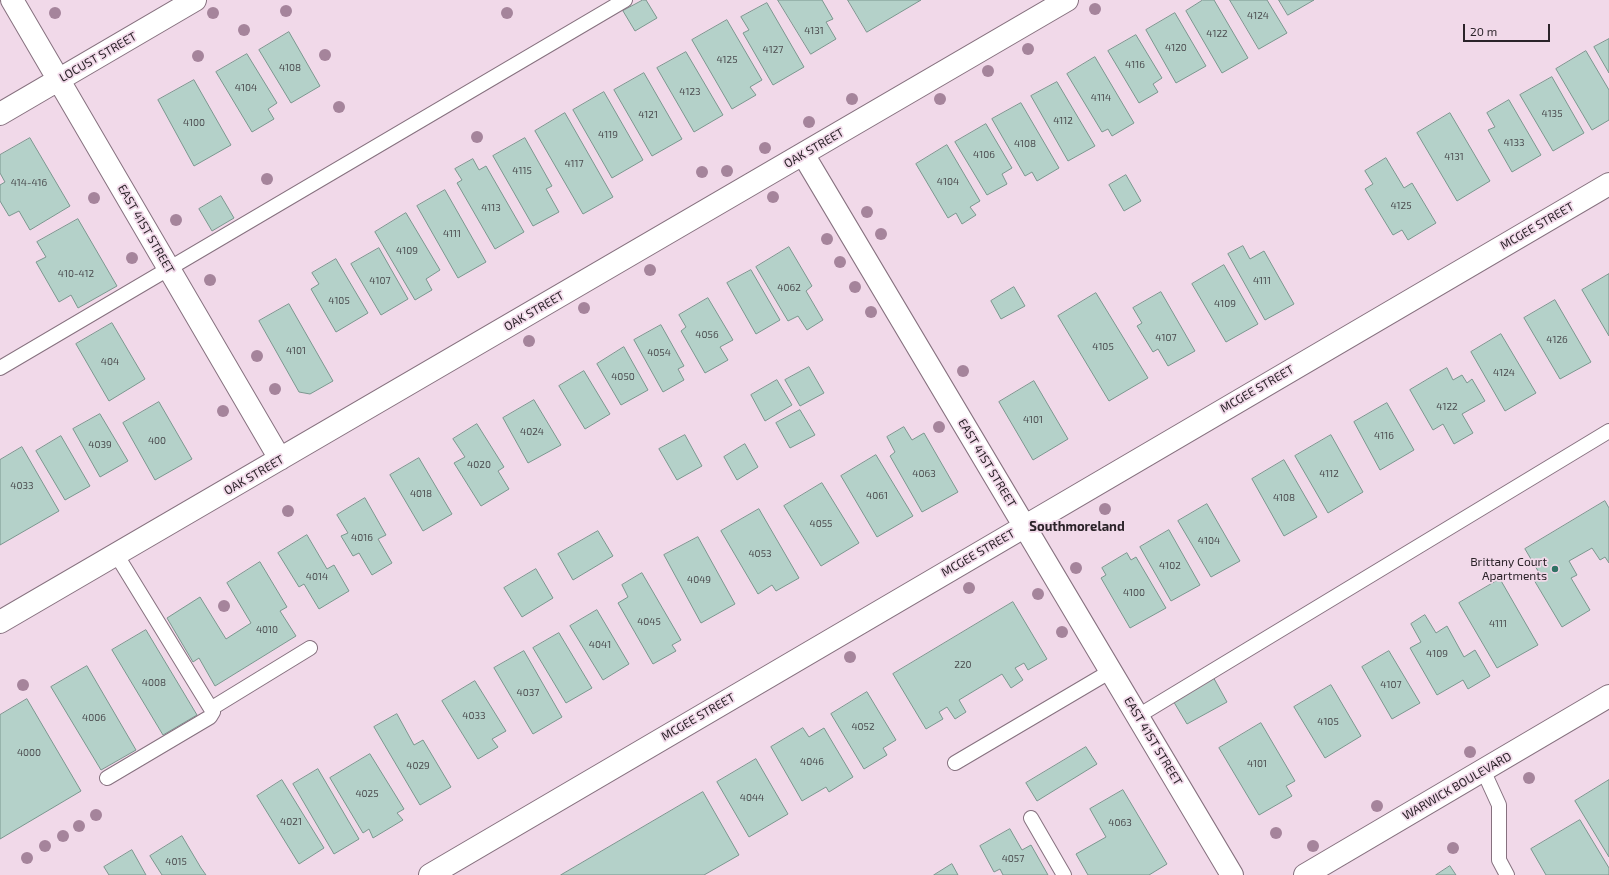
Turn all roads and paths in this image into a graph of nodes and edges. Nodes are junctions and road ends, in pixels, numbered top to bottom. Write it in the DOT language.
graph roads {
  1 [pos="12,0"];
  2 [pos="195,0"];
  3 [pos="625,0"];
  4 [pos="1059,2"];
  5 [pos="60,80"];
  6 [pos="0,114"];
  7 [pos="803,154"];
  8 [pos="1609,184"];
  9 [pos="169,269"];
  10 [pos="0,368"];
  11 [pos="1609,431"];
  12 [pos="280,459"];
  13 [pos="1024,525"];
  14 [pos="116,554"];
  15 [pos="0,622"];
  16 [pos="310,648"];
  17 [pos="1111,671"];
  18 [pos="1609,696"];
  19 [pos="212,708"];
  20 [pos="1138,716"];
  21 [pos="955,763"];
  22 [pos="1483,770"];
  23 [pos="107,778"];
  24 [pos="1031,818"];
  25 [pos="430,875"];
  26 [pos="1064,875"];
  27 [pos="1232,875"];
  28 [pos="1305,875"];
  29 [pos="1507,875"];
  1 -- 5 [label="street, EAST 41ST STREET"];
  2 -- 5 [label="street, LOCUST STREET"];
  3 -- 9 [label="lane"];
  4 -- 7 [label="street, OAK STREET"];
  5 -- 6 [label="street, LOCUST STREET"];
  5 -- 9 [label="street, EAST 41ST STREET"];
  7 -- 12 [label="street, OAK STREET"];
  7 -- 13 [label="street, EAST 41ST STREET"];
  8 -- 13 [label="street, MCGEE STREET"];
  9 -- 10 [label="lane"];
  9 -- 12 [label="street, EAST 41ST STREET"];
  11 -- 20 [label="lane"];
  12 -- 14 [label="street, OAK STREET"];
  13 -- 17 [label="street, EAST 41ST STREET"];
  13 -- 25 [label="street, MCGEE STREET"];
  14 -- 15 [label="street, OAK STREET"];
  14 -- 19 [label="lane"];
  16 -- 19 [label="lane"];
  17 -- 20 [label="street, EAST 41ST STREET"];
  17 -- 21 [label="lane"];
  18 -- 22 [label="street, WARWICK BOULEVARD"];
  19 -- 23 [label="lane"];
  20 -- 27 [label="street, EAST 41ST STREET"];
  22 -- 28 [label="street, WARWICK BOULEVARD"];
  22 -- 29 [label="lane"];
  24 -- 26 [label="lane"];
}
